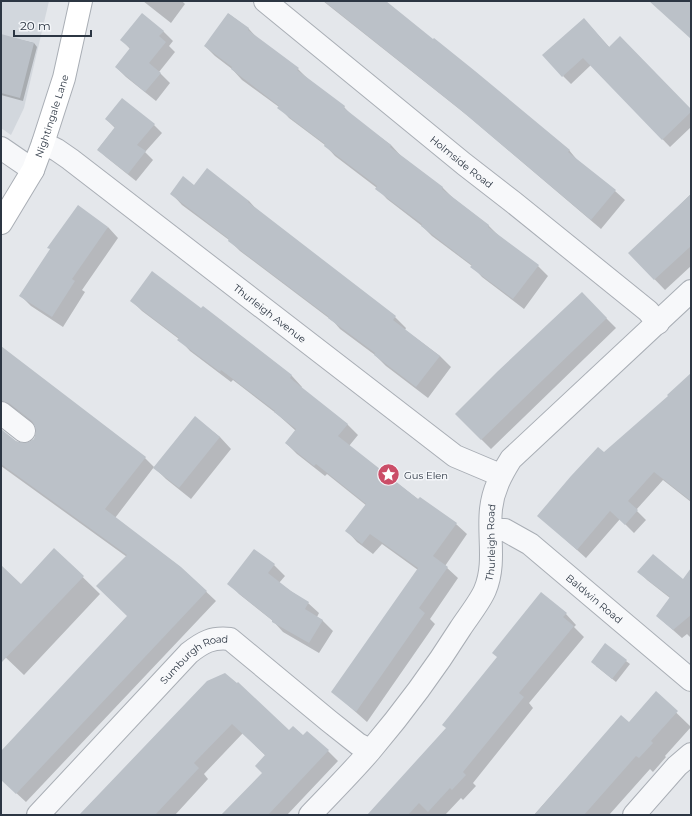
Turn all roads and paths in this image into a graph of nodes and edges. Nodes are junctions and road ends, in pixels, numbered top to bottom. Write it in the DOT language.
graph roads {
  1 [pos="81,1"];
  2 [pos="265,1"];
  3 [pos="44,143"];
  4 [pos="1,148"];
  5 [pos="33,170"];
  6 [pos="1,223"];
  7 [pos="691,291"];
  8 [pos="658,322"];
  9 [pos="1,413"];
  10 [pos="24,430"];
  11 [pos="500,475"];
  12 [pos="491,530"];
  13 [pos="691,680"];
  14 [pos="370,750"];
  15 [pos="691,754"];
  16 [pos="38,815"];
  17 [pos="310,815"];
  18 [pos="634,815"];
  1 -- 3 [label="main road, Nightingale Lane"];
  2 -- 8 [label="street, Holmside Road"];
  3 -- 5 [label="main road, Nightingale Lane"];
  3 -- 11 [label="street, Thurleigh Avenue"];
  4 -- 5 [label="street"];
  5 -- 6 [label="main road, Nightingale Lane"];
  7 -- 8 [label="street, Thurleigh Road"];
  8 -- 11 [label="street, Thurleigh Road"];
  9 -- 10 [label="street"];
  11 -- 12 [label="street, Thurleigh Road"];
  12 -- 13 [label="street, Baldwin Road"];
  12 -- 14 [label="street, Thurleigh Road"];
  14 -- 16 [label="street, Sumburgh Road"];
  14 -- 17 [label="street, Thurleigh Road"];
  15 -- 18 [label="street"];
}
